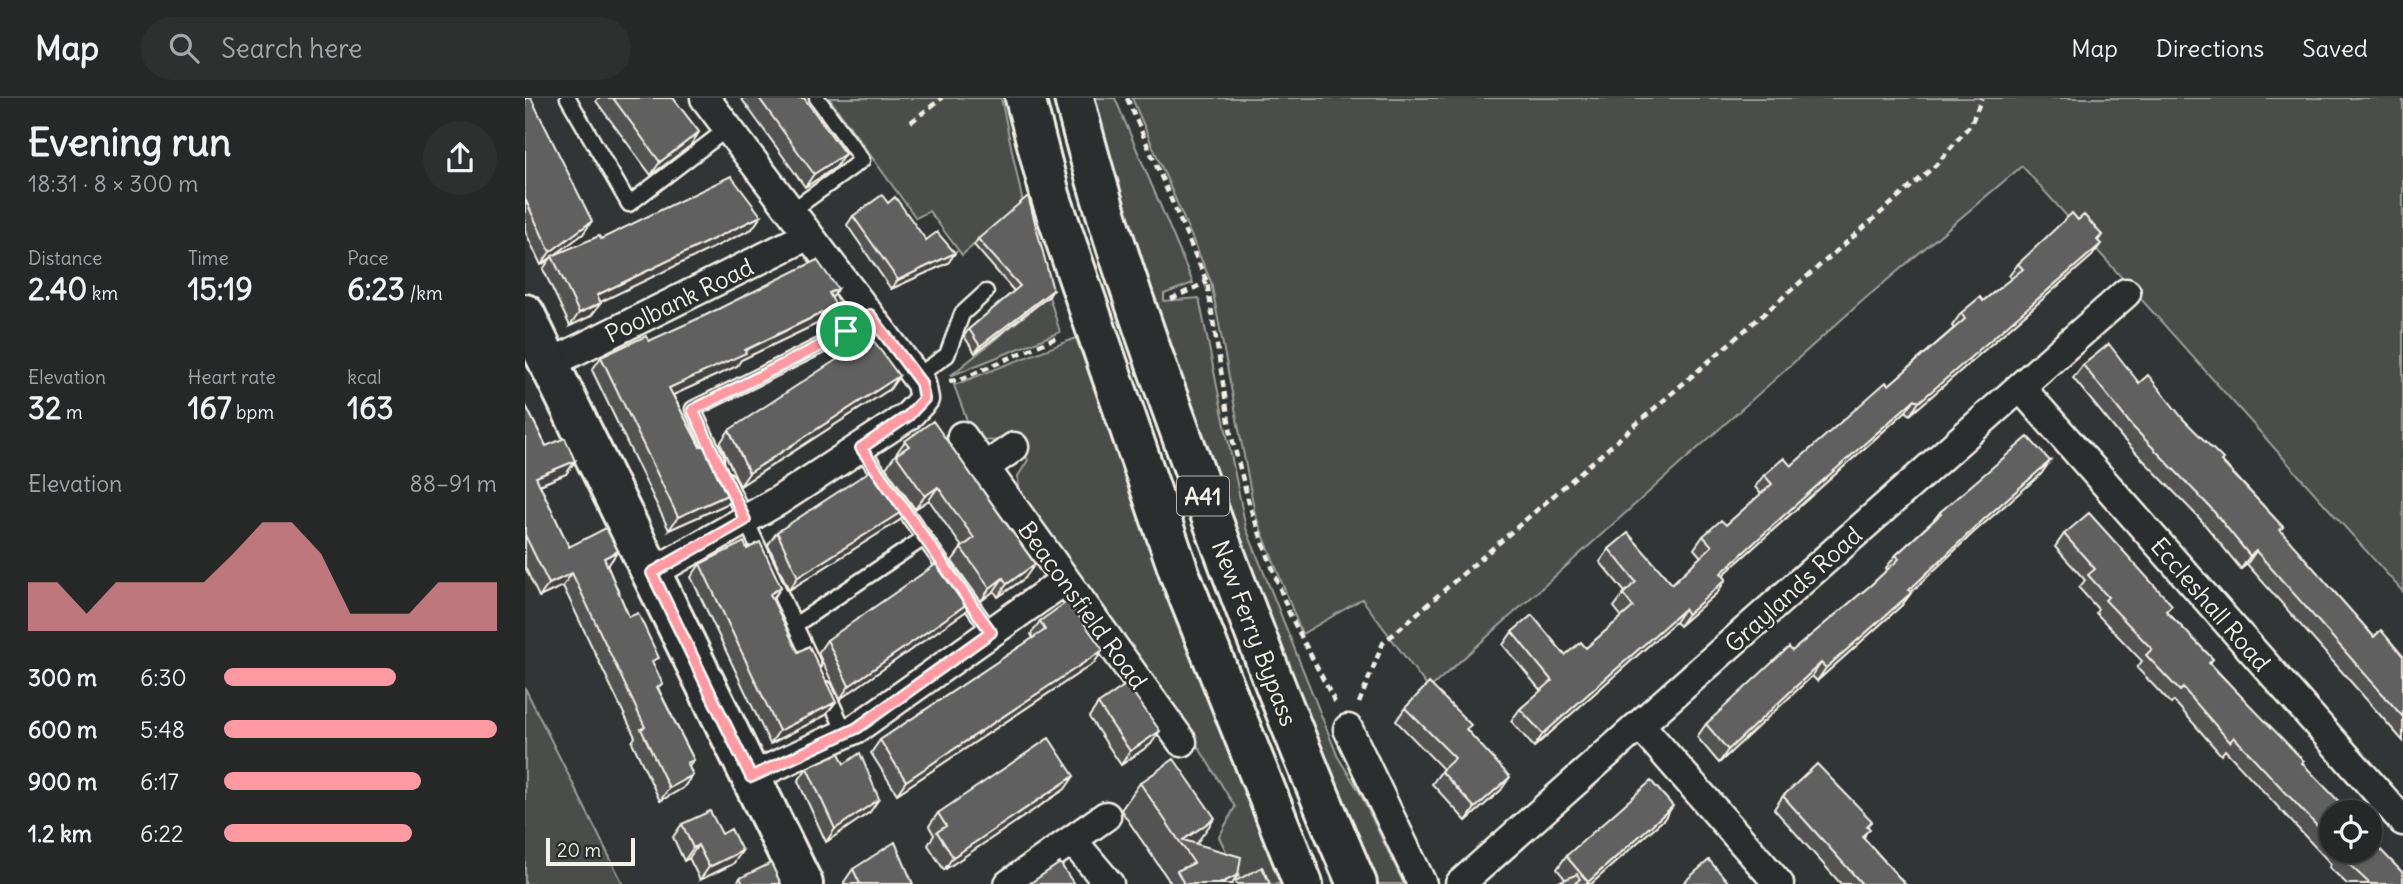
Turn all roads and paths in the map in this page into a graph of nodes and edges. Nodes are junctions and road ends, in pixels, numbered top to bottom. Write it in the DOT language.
graph roads {
  1 [pos="568,98"];
  2 [pos="705,98"];
  3 [pos="817,98"];
  4 [pos="942,98"];
  5 [pos="1025,98"];
  6 [pos="1074,98"];
  7 [pos="1127,98"];
  8 [pos="1982,98"];
  9 [pos="911,122"];
  10 [pos="727,129"];
  11 [pos="790,212"];
  12 [pos="809,235"];
  13 [pos="1207,282"];
  14 [pos="986,292"];
  15 [pos="2126,293"];
  16 [pos="1171,299"];
  17 [pos="525,314"];
  18 [pos="870,315"];
  19 [pos="1058,337"];
  20 [pos="549,364"];
  21 [pos="920,386"];
  22 [pos="2020,387"];
  23 [pos="962,436"];
  24 [pos="1014,447"];
  25 [pos="861,448"];
  26 [pos="984,468"];
  27 [pos="745,520"];
  28 [pos="924,538"];
  29 [pos="652,573"];
  30 [pos="1065,580"];
  31 [pos="795,625"];
  32 [pos="991,632"];
  33 [pos="1640,725"];
  34 [pos="1348,729"];
  35 [pos="846,734"];
  36 [pos="1182,742"];
  37 [pos="751,777"];
  38 [pos="1106,816"];
  39 [pos="2403,821"];
  40 [pos="1072,840"];
  41 [pos="803,884"];
  42 [pos="1009,884"];
  43 [pos="1109,884"];
  44 [pos="1303,884"];
  45 [pos="1357,884"];
  46 [pos="1422,884"];
  47 [pos="1460,884"];
  48 [pos="1779,884"];
  1 -- 10 [label="lane"];
  2 -- 10 [label="street"];
  3 -- 11 [label="lane"];
  4 -- 9 [label="path"];
  5 -- 44 [label="main road, New Ferry Bypass / A41"];
  6 -- 45 [label="main road, New Ferry Bypass / A41"];
  7 -- 13 [label="path"];
  8 -- 34 [label="path"];
  10 -- 11 [label="street"];
  11 -- 12 [label="street"];
  12 -- 18 [label="street"];
  12 -- 20 [label="street, Poolbank Road"];
  13 -- 16 [label="path"];
  13 -- 34 [label="path"];
  14 -- 21 [label="lane"];
  15 -- 22 [label="street, Graylands Road"];
  17 -- 20 [label="main road"];
  18 -- 21 [label="street"];
  18 -- 27 [label="lane"];
  19 -- 21 [label="path"];
  20 -- 29 [label="main road"];
  21 -- 25 [label="street"];
  22 -- 33 [label="street, Graylands Road"];
  22 -- 39 [label="street, Eccleshall Road"];
  23 -- 26 [label="street, Beaconsfield Road"];
  24 -- 26 [label="street"];
  25 -- 27 [label="street"];
  25 -- 28 [label="lane"];
  26 -- 30 [label="street, Beaconsfield Road"];
  27 -- 29 [label="street"];
  27 -- 31 [label="lane"];
  28 -- 31 [label="lane"];
  28 -- 32 [label="lane"];
  29 -- 37 [label="main road"];
  30 -- 32 [label="street"];
  30 -- 36 [label="street, Beaconsfield Road"];
  31 -- 35 [label="lane"];
  32 -- 35 [label="street"];
  33 -- 47 [label="street, Graylands Road"];
  33 -- 48 [label="street"];
  34 -- 46 [label="street"];
  35 -- 37 [label="street"];
  37 -- 41 [label="main road"];
  38 -- 40 [label="street"];
  40 -- 42 [label="street"];
  40 -- 43 [label="street"];
}
